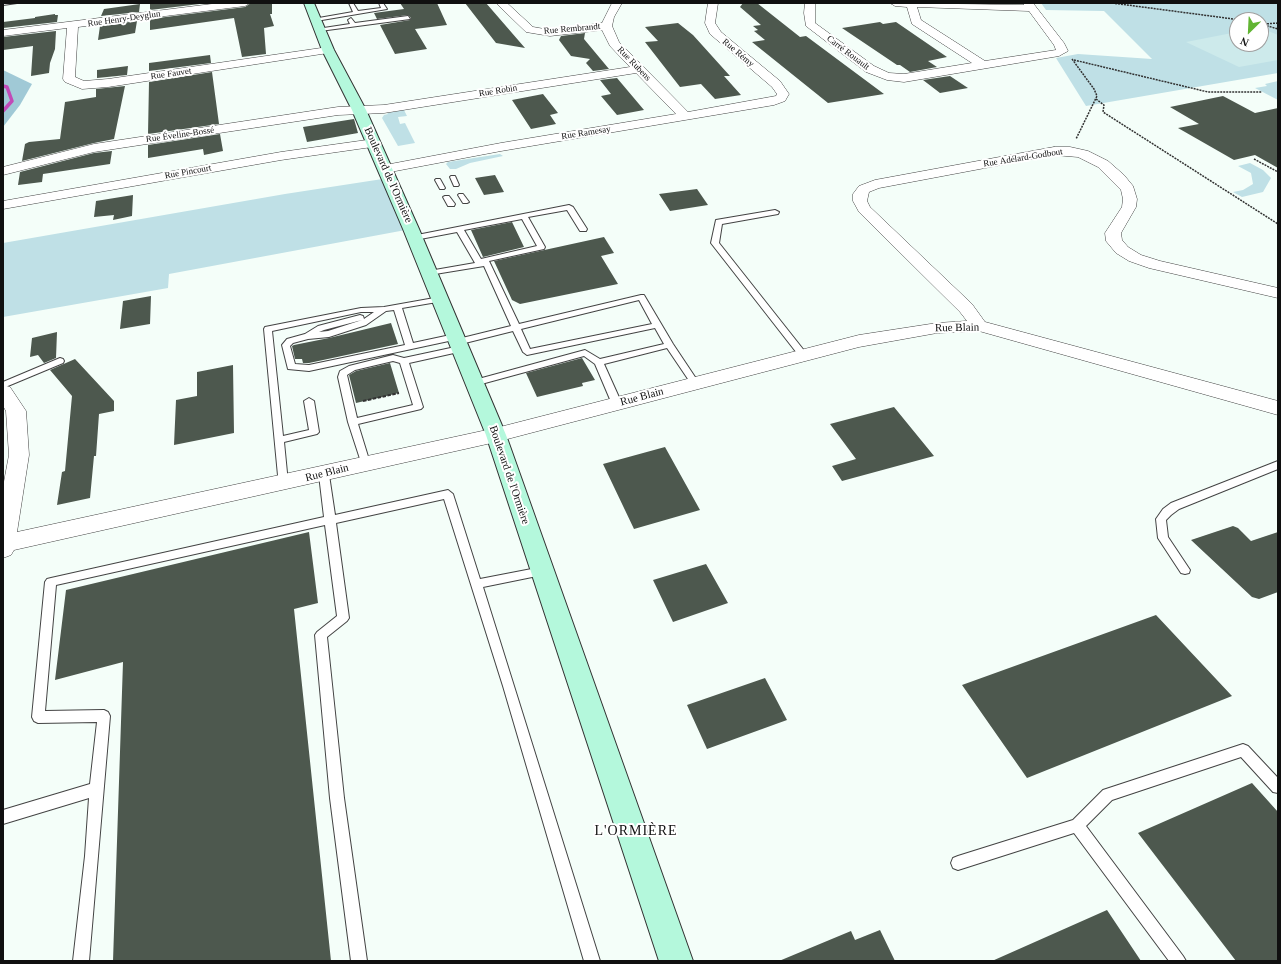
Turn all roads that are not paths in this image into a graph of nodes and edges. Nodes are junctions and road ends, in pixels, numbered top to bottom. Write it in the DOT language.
graph roads {
  1 [pos="15,3"];
  2 [pos="245,3"];
  3 [pos="309,3"];
  4 [pos="351,3"];
  5 [pos="381,3"];
  6 [pos="501,3"];
  7 [pos="617,3"];
  8 [pos="713,3"];
  9 [pos="810,3"];
  10 [pos="895,3"];
  11 [pos="911,3"];
  12 [pos="3,4"];
  13 [pos="1030,6"];
  14 [pos="356,13"];
  15 [pos="348,14"];
  16 [pos="408,18"];
  17 [pos="318,24"];
  18 [pos="353,25"];
  19 [pos="73,26"];
  20 [pos="607,26"];
  21 [pos="3,33"];
  22 [pos="328,50"];
  23 [pos="981,64"];
  24 [pos="638,69"];
  25 [pos="783,94"];
  26 [pos="359,110"];
  27 [pos="685,116"];
  28 [pos="374,144"];
  29 [pos="385,168"];
  30 [pos="3,171"];
  31 [pos="453,177"];
  32 [pos="438,180"];
  33 [pos="456,185"];
  34 [pos="442,188"];
  35 [pos="460,195"];
  36 [pos="447,197"];
  37 [pos="465,202"];
  38 [pos="451,204"];
  39 [pos="3,205"];
  40 [pos="775,212"];
  41 [pos="524,216"];
  42 [pos="459,229"];
  43 [pos="583,230"];
  44 [pos="415,238"];
  45 [pos="479,263"];
  46 [pos="430,273"];
  47 [pos="1278,293"];
  48 [pos="440,299"];
  49 [pos="397,307"];
  50 [pos="384,309"];
  51 [pos="658,325"];
  52 [pos="979,326"];
  53 [pos="516,328"];
  54 [pos="458,342"];
  55 [pos="669,345"];
  56 [pos="410,347"];
  57 [pos="803,355"];
  58 [pos="60,361"];
  59 [pos="404,361"];
  60 [pos="599,362"];
  61 [pos="474,382"];
  62 [pos="694,383"];
  63 [pos="3,385"];
  64 [pos="3,391"];
  65 [pos="309,401"];
  66 [pos="617,404"];
  67 [pos="1278,408"];
  68 [pos="353,422"];
  69 [pos="496,435"];
  70 [pos="279,440"];
  71 [pos="365,463"];
  72 [pos="1278,466"];
  73 [pos="324,474"];
  74 [pos="283,483"];
  75 [pos="329,519"];
  76 [pos="3,546"];
  77 [pos="1185,570"];
  78 [pos="542,571"];
  79 [pos="476,584"];
  80 [pos="1278,787"];
  81 [pos="96,789"];
  82 [pos="3,817"];
  83 [pos="1077,825"];
  84 [pos="958,864"];
  85 [pos="80,961"];
  86 [pos="359,961"];
  87 [pos="592,961"];
  88 [pos="676,961"];
  89 [pos="1178,961"];
  1 -- 12 [label="lane"];
  2 -- 19 [label="street, Rue Henry-Deyglun"];
  3 -- 17 [label="main road, Boulevard de l'Ormière"];
  4 -- 14 [label="lane"];
  5 -- 14 [label="lane"];
  6 -- 20 [label="street, Rue Rembrandt"];
  7 -- 20 [label="street"];
  8 -- 25 [label="street, Rue Rémy"];
  9 -- 23 [label="street, Carré Rouault"];
  10 -- 11 [label="street"];
  11 -- 13 [label="street"];
  11 -- 23 [label="street"];
  13 -- 23 [label="street, Carré Rouault"];
  14 -- 15 [label="lane"];
  15 -- 17 [label="lane"];
  15 -- 18 [label="lane"];
  16 -- 18 [label="lane"];
  17 -- 18 [label="lane"];
  17 -- 22 [label="main road, Boulevard de l'Ormière"];
  19 -- 21 [label="street, Rue Henry-Deyglun"];
  19 -- 22 [label="street, Rue Fauvet"];
  20 -- 24 [label="street, Rue Rubens"];
  22 -- 26 [label="main road, Boulevard de l'Ormière"];
  24 -- 26 [label="street, Rue Robin"];
  24 -- 27 [label="street, Rue Rubens"];
  25 -- 27 [label="street, Rue Ramesay"];
  26 -- 28 [label="main road, Boulevard de l'Ormière"];
  26 -- 30 [label="street, Rue Éveline-Bossé"];
  27 -- 29 [label="street, Rue Ramesay"];
  28 -- 29 [label="main road, Boulevard de l'Ormière"];
  28 -- 39 [label="street, Rue Pincourt"];
  29 -- 44 [label="main road, Boulevard de l'Ormière"];
  31 -- 33 [label="lane"];
  32 -- 34 [label="lane"];
  35 -- 37 [label="lane"];
  36 -- 38 [label="lane"];
  40 -- 57 [label="lane"];
  41 -- 42 [label="lane"];
  41 -- 43 [label="lane"];
  41 -- 45 [label="lane"];
  42 -- 44 [label="lane"];
  42 -- 45 [label="lane"];
  44 -- 46 [label="main road, Boulevard de l'Ormière"];
  45 -- 46 [label="lane"];
  45 -- 53 [label="lane"];
  46 -- 48 [label="main road, Boulevard de l'Ormière"];
  47 -- 52 [label="street, Rue Adélard-Godbout"];
  48 -- 49 [label="lane"];
  48 -- 54 [label="main road, Boulevard de l'Ormière"];
  49 -- 50 [label="lane"];
  49 -- 56 [label="lane"];
  50 -- 56 [label="lane"];
  50 -- 70 [label="lane"];
  51 -- 53 [label="lane"];
  51 -- 53 [label="lane"];
  51 -- 55 [label="lane"];
  52 -- 57 [label="street, Rue Blain"];
  52 -- 67 [label="street, Rue Blain"];
  53 -- 54 [label="lane"];
  54 -- 56 [label="lane"];
  54 -- 59 [label="lane"];
  54 -- 61 [label="main road, Boulevard de l'Ormière"];
  55 -- 60 [label="lane"];
  55 -- 62 [label="lane"];
  57 -- 62 [label="street, Rue Blain"];
  58 -- 63 [label="lane"];
  59 -- 68 [label="lane"];
  59 -- 68 [label="lane"];
  60 -- 61 [label="lane"];
  60 -- 66 [label="lane"];
  61 -- 69 [label="main road, Boulevard de l'Ormière"];
  62 -- 66 [label="street, Rue Blain"];
  64 -- 76 [label="street"];
  65 -- 70 [label="lane"];
  66 -- 69 [label="street, Rue Blain"];
  68 -- 71 [label="lane"];
  69 -- 71 [label="street, Rue Blain"];
  69 -- 78 [label="main road, Boulevard de l'Ormière"];
  70 -- 74 [label="lane"];
  71 -- 73 [label="street, Rue Blain"];
  72 -- 77 [label="lane"];
  73 -- 74 [label="street, Rue Blain"];
  73 -- 75 [label="lane"];
  74 -- 76 [label="street, Rue Blain"];
  75 -- 79 [label="lane"];
  75 -- 81 [label="lane"];
  75 -- 86 [label="lane"];
  78 -- 79 [label="lane"];
  78 -- 88 [label="main road, Boulevard de l'Ormière"];
  79 -- 87 [label="lane"];
  80 -- 83 [label="lane"];
  81 -- 82 [label="lane"];
  81 -- 85 [label="lane"];
  83 -- 84 [label="lane"];
  83 -- 89 [label="lane"];
}
